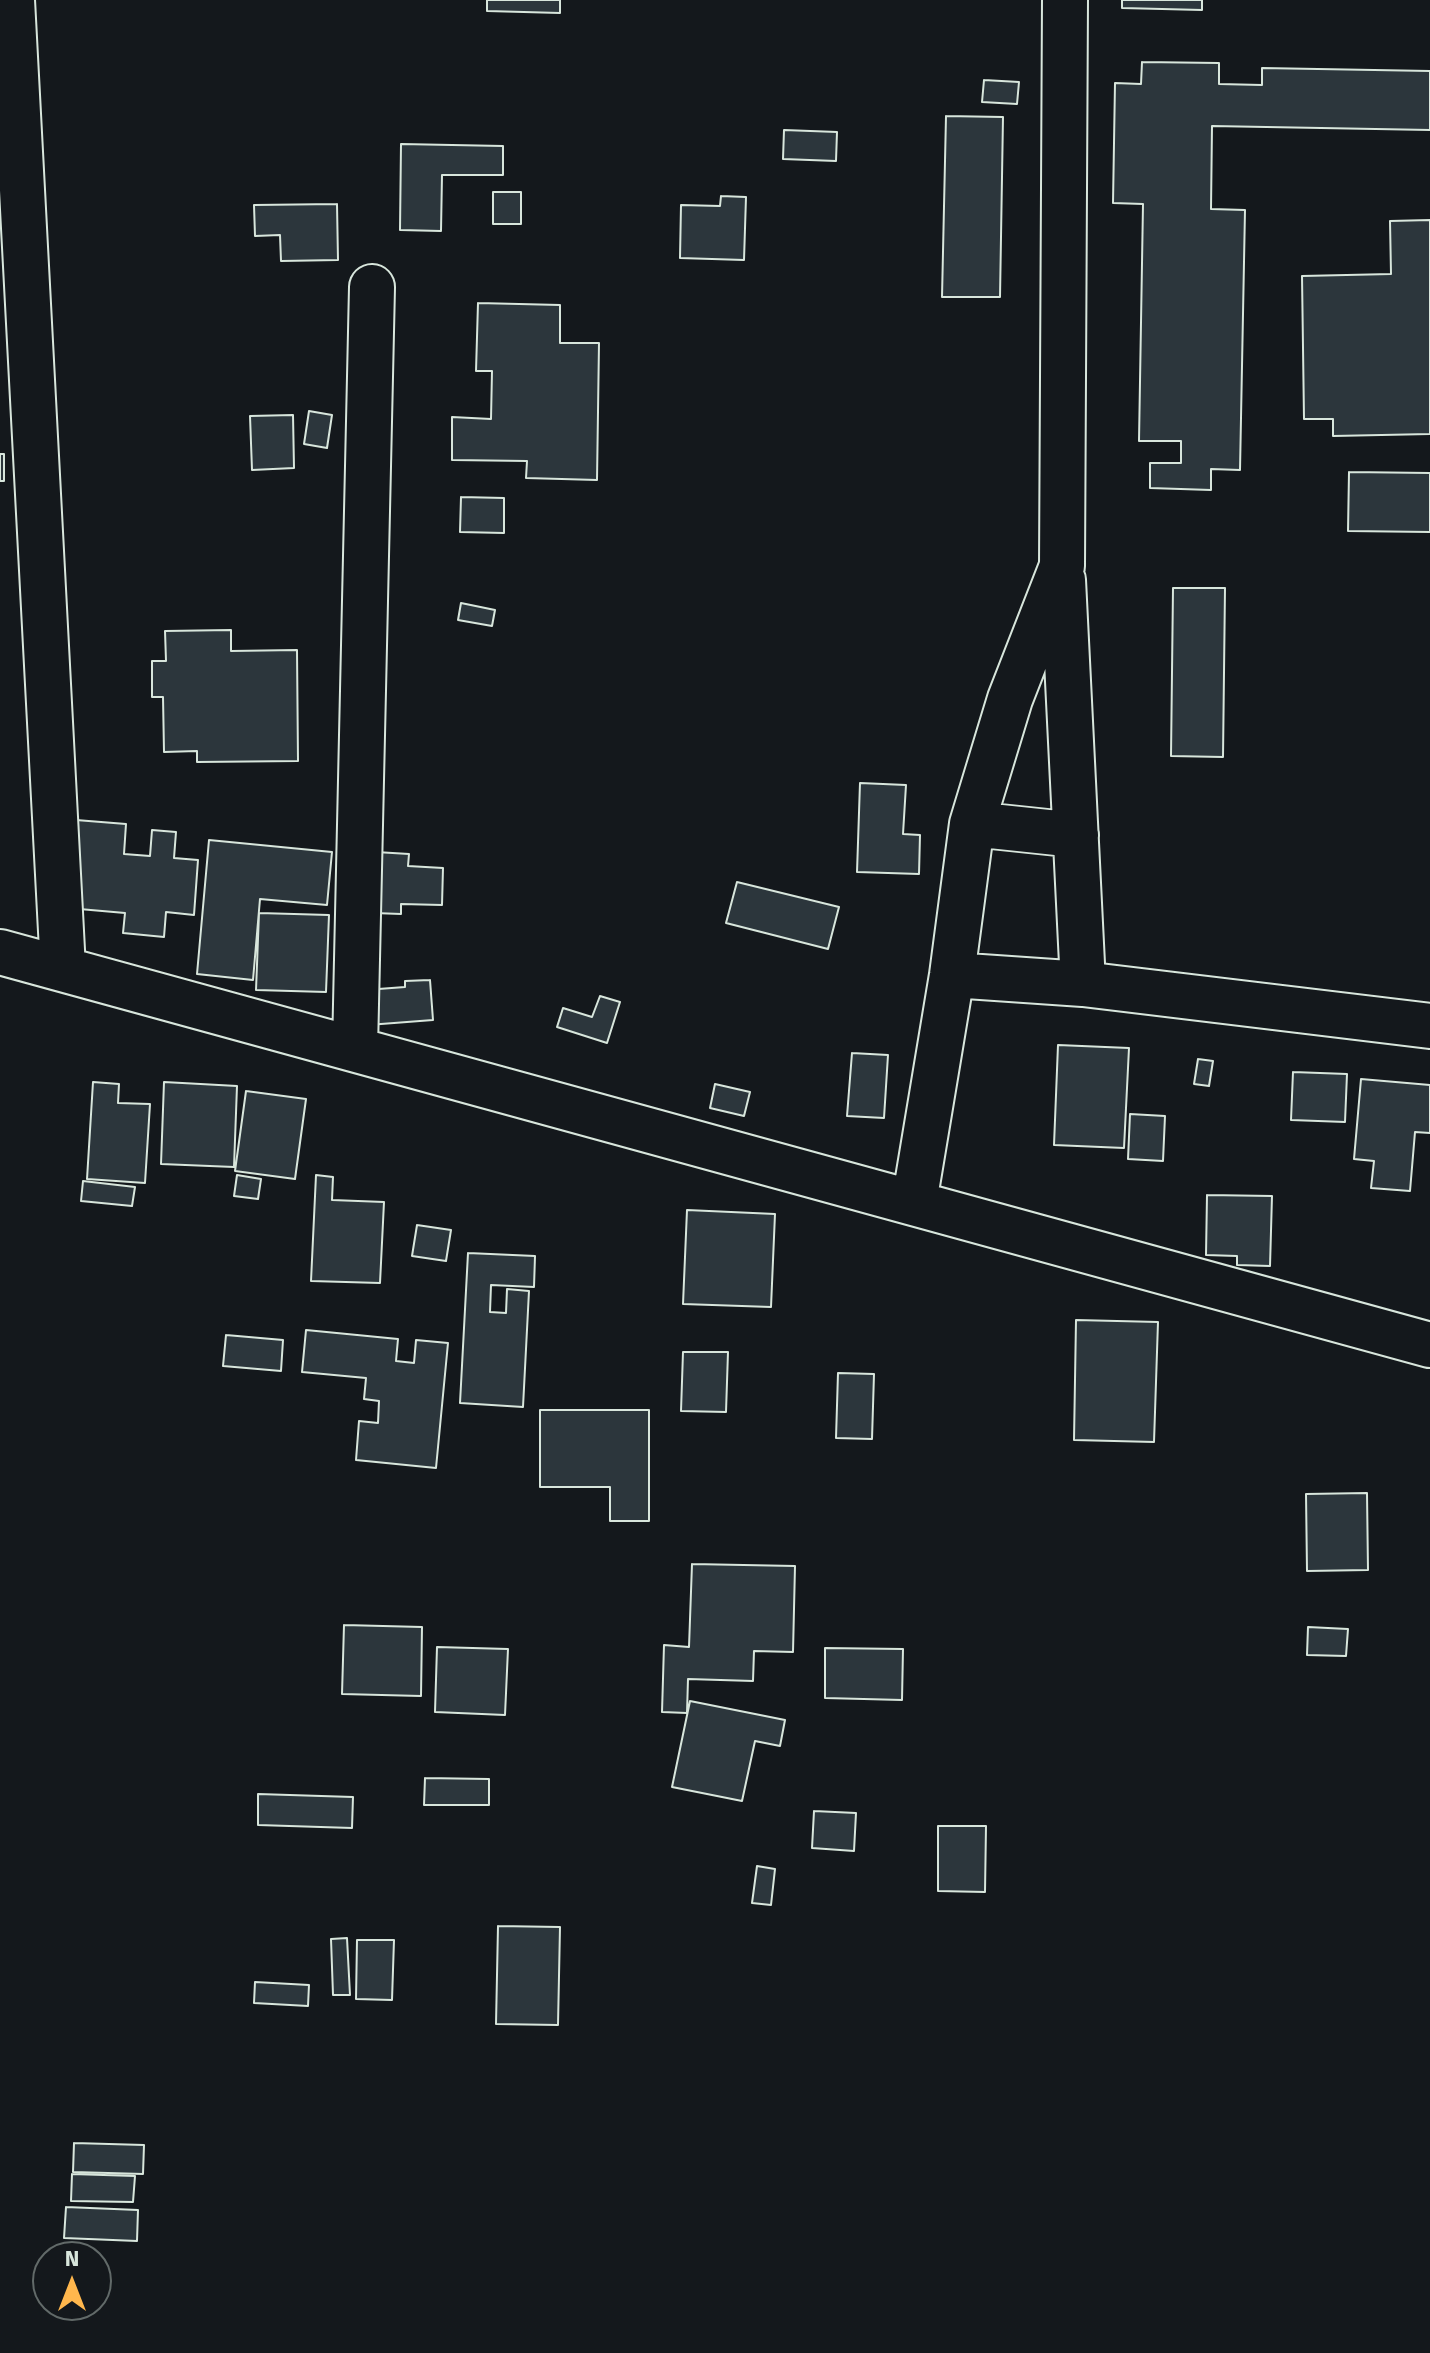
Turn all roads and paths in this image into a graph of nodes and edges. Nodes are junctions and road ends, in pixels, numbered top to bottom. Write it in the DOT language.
graph roads {
  1 [pos="12,0"];
  2 [pos="1065,0"];
  3 [pos="372,287"];
  4 [pos="1062,566"];
  5 [pos="972,824"];
  6 [pos="1076,835"];
  7 [pos="0,952"];
  8 [pos="63,969"];
  9 [pos="952,975"];
  10 [pos="1083,984"];
  11 [pos="1430,1026"];
  12 [pos="355,1049"];
  13 [pos="914,1203"];
  14 [pos="1430,1345"];
  1 -- 8 [label="street"];
  2 -- 4 [label="street"];
  3 -- 12 [label="street"];
  4 -- 5 [label="street"];
  4 -- 6 [label="street"];
  5 -- 6 [label="street"];
  5 -- 9 [label="street"];
  6 -- 10 [label="street"];
  7 -- 8 [label="street"];
  8 -- 12 [label="street"];
  9 -- 10 [label="street"];
  9 -- 13 [label="street"];
  10 -- 11 [label="street"];
  12 -- 13 [label="street"];
  13 -- 14 [label="street"];
}
